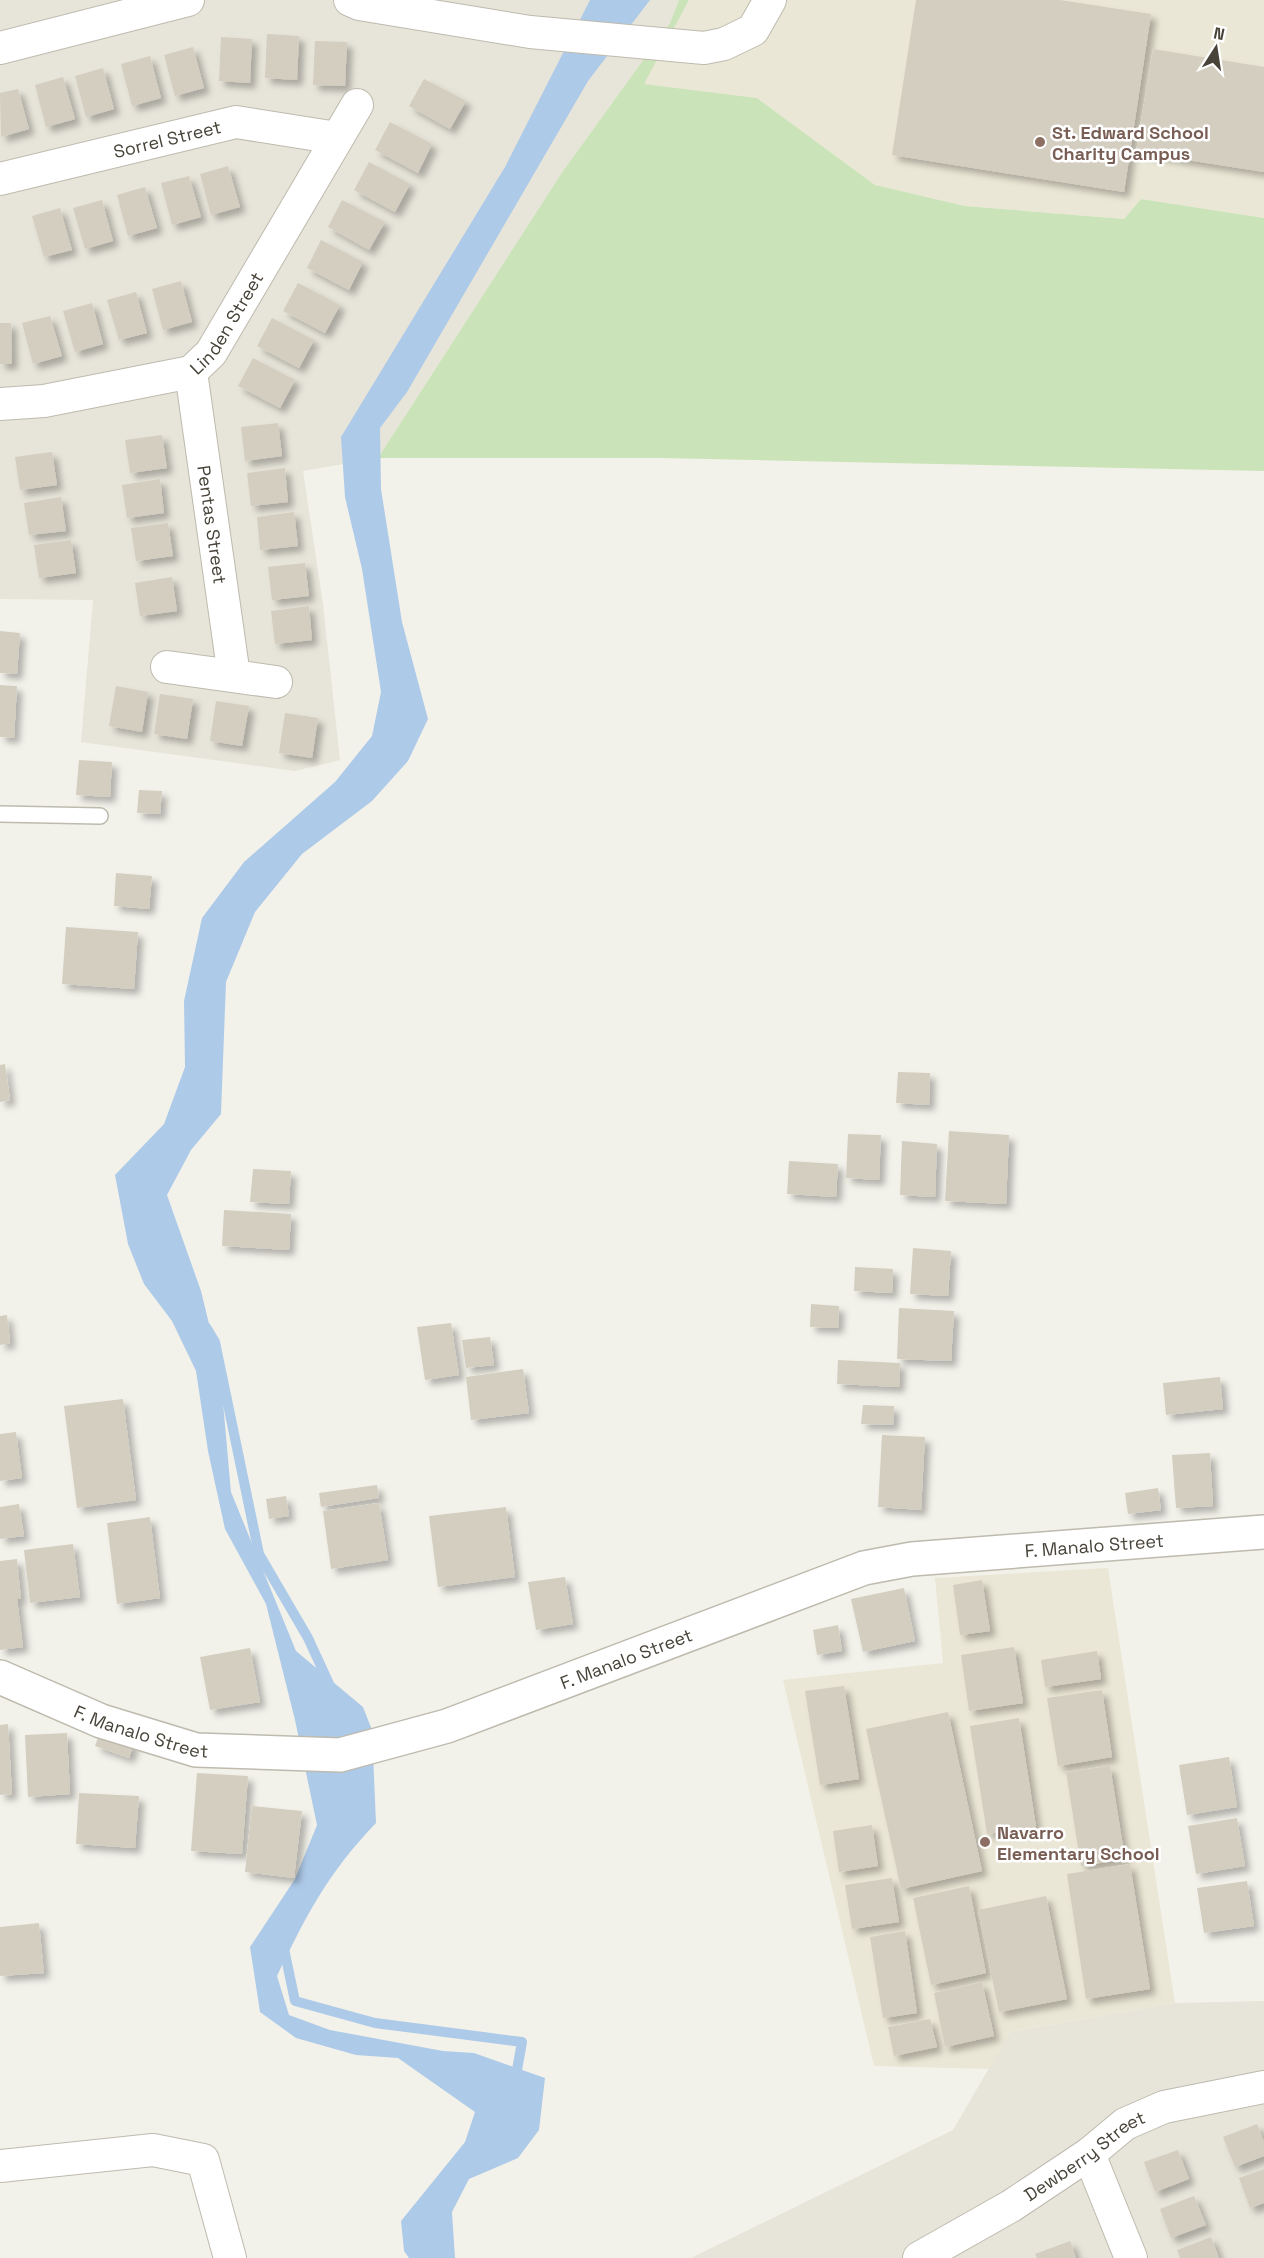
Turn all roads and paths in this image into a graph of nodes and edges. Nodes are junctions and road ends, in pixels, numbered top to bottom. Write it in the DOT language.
graph roads {
  1 [pos="188,0"];
  2 [pos="350,0"];
  3 [pos="770,0"];
  4 [pos="0,48"];
  5 [pos="357,105"];
  6 [pos="337,138"];
  7 [pos="0,179"];
  8 [pos="191,372"];
  9 [pos="0,404"];
  10 [pos="168,667"];
  11 [pos="234,676"];
  12 [pos="276,682"];
  13 [pos="0,814"];
  14 [pos="100,816"];
  15 [pos="1264,1532"];
  16 [pos="0,1677"];
  17 [pos="1264,2087"];
  18 [pos="1089,2154"];
  19 [pos="0,2166"];
  20 [pos="231,2258"];
  21 [pos="918,2258"];
  22 [pos="1131,2258"];
  1 -- 4 [label="street"];
  2 -- 3 [label="street"];
  5 -- 6 [label="street, Linden Street"];
  6 -- 7 [label="street, Sorrel Street"];
  6 -- 8 [label="street, Linden Street"];
  8 -- 9 [label="street, Linden Street"];
  8 -- 11 [label="street, Pentas Street"];
  10 -- 11 [label="street"];
  11 -- 12 [label="street"];
  13 -- 14 [label="lane"];
  15 -- 16 [label="street, F. Manalo Street"];
  17 -- 18 [label="street, Dewberry Street"];
  18 -- 21 [label="street, Dewberry Street"];
  18 -- 22 [label="street"];
  19 -- 20 [label="street"];
}
